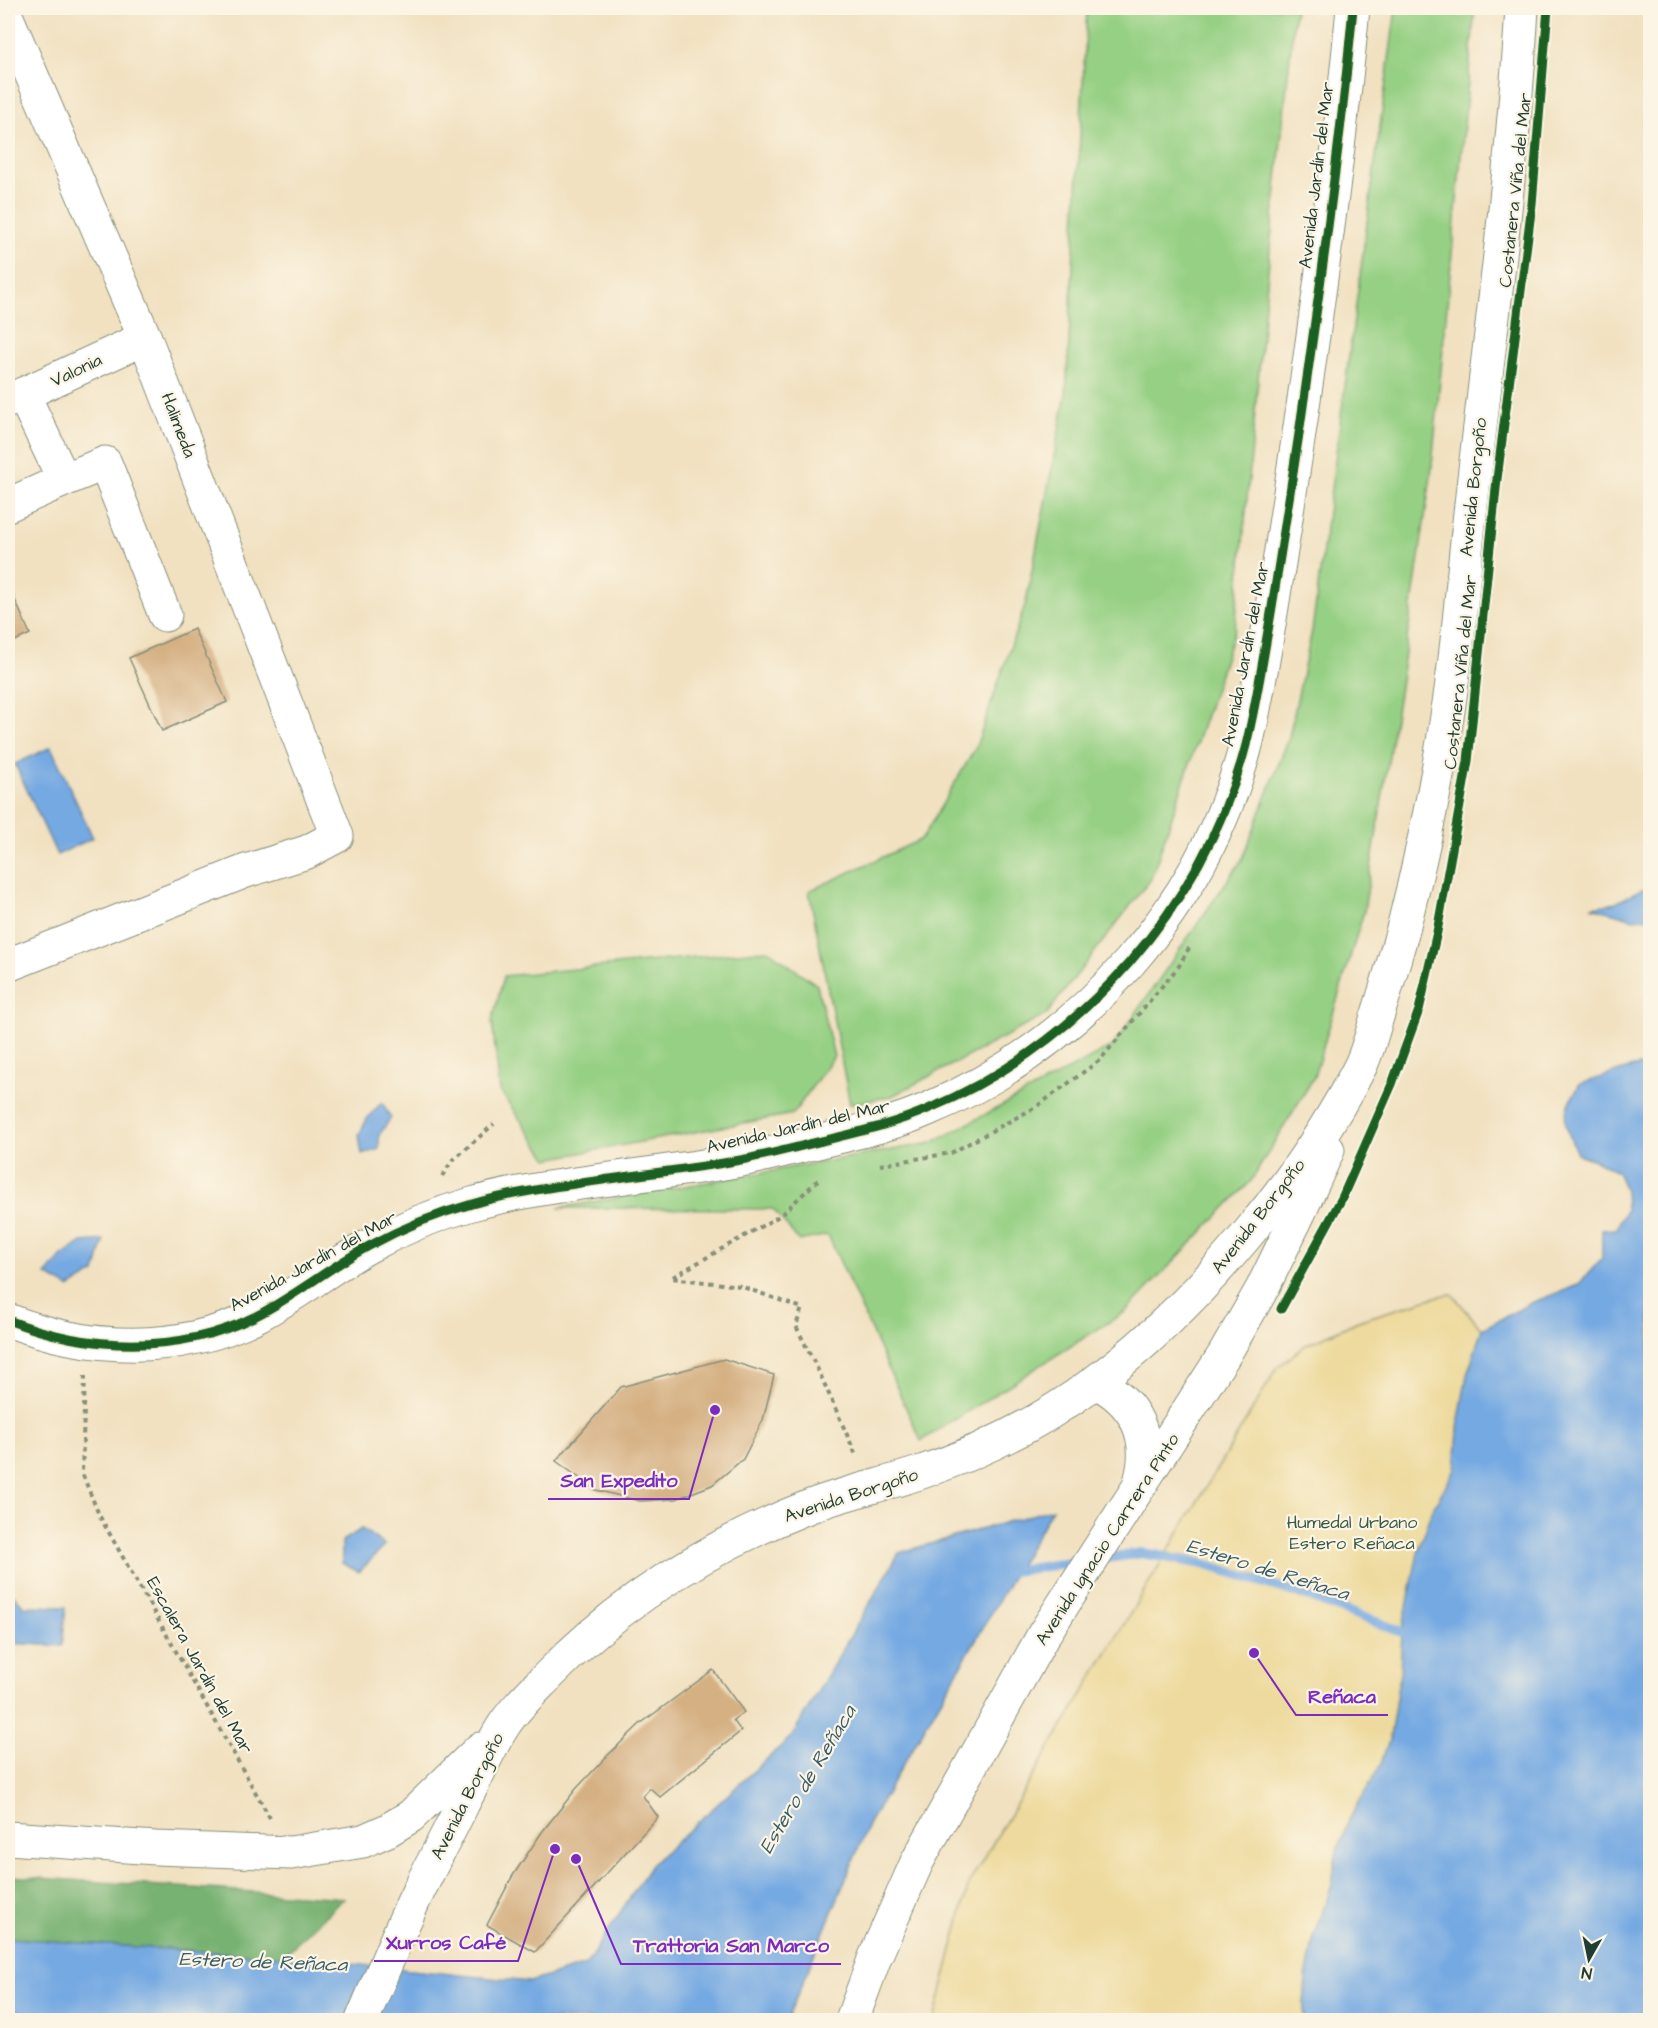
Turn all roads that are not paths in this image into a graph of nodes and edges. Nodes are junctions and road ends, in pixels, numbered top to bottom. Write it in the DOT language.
graph roads {
  1 [pos="1353,8"];
  2 [pos="1522,8"];
  3 [pos="8,20"];
  4 [pos="145,338"];
  5 [pos="15,398"];
  6 [pos="64,480"];
  7 [pos="8,505"];
  8 [pos="165,615"];
  9 [pos="8,965"];
  10 [pos="1364,1059"];
  11 [pos="8,1320"];
  12 [pos="1096,1382"];
  13 [pos="1140,1484"];
  14 [pos="504,1724"];
  15 [pos="8,1838"];
  16 [pos="362,2020"];
  17 [pos="852,2020"];
  1 -- 11 [label="main road, Avenida Jardín del Mar"];
  2 -- 10 [label="main road, Avenida Borgoño"];
  3 -- 4 [label="main road, Halimeda"];
  4 -- 5 [label="main road, Valonia"];
  4 -- 9 [label="main road, Halimeda"];
  5 -- 6 [label="main road"];
  6 -- 7 [label="main road"];
  6 -- 8 [label="main road"];
  10 -- 12 [label="main road, Avenida Borgoño"];
  10 -- 13 [label="main road, Avenida Ignacio Carrera Pinto"];
  12 -- 13 [label="main road"];
  12 -- 14 [label="main road, Avenida Borgoño"];
  13 -- 17 [label="main road, Avenida Ignacio Carrera Pinto"];
  14 -- 15 [label="main road"];
  14 -- 16 [label="main road, Avenida Borgoño"];
}
